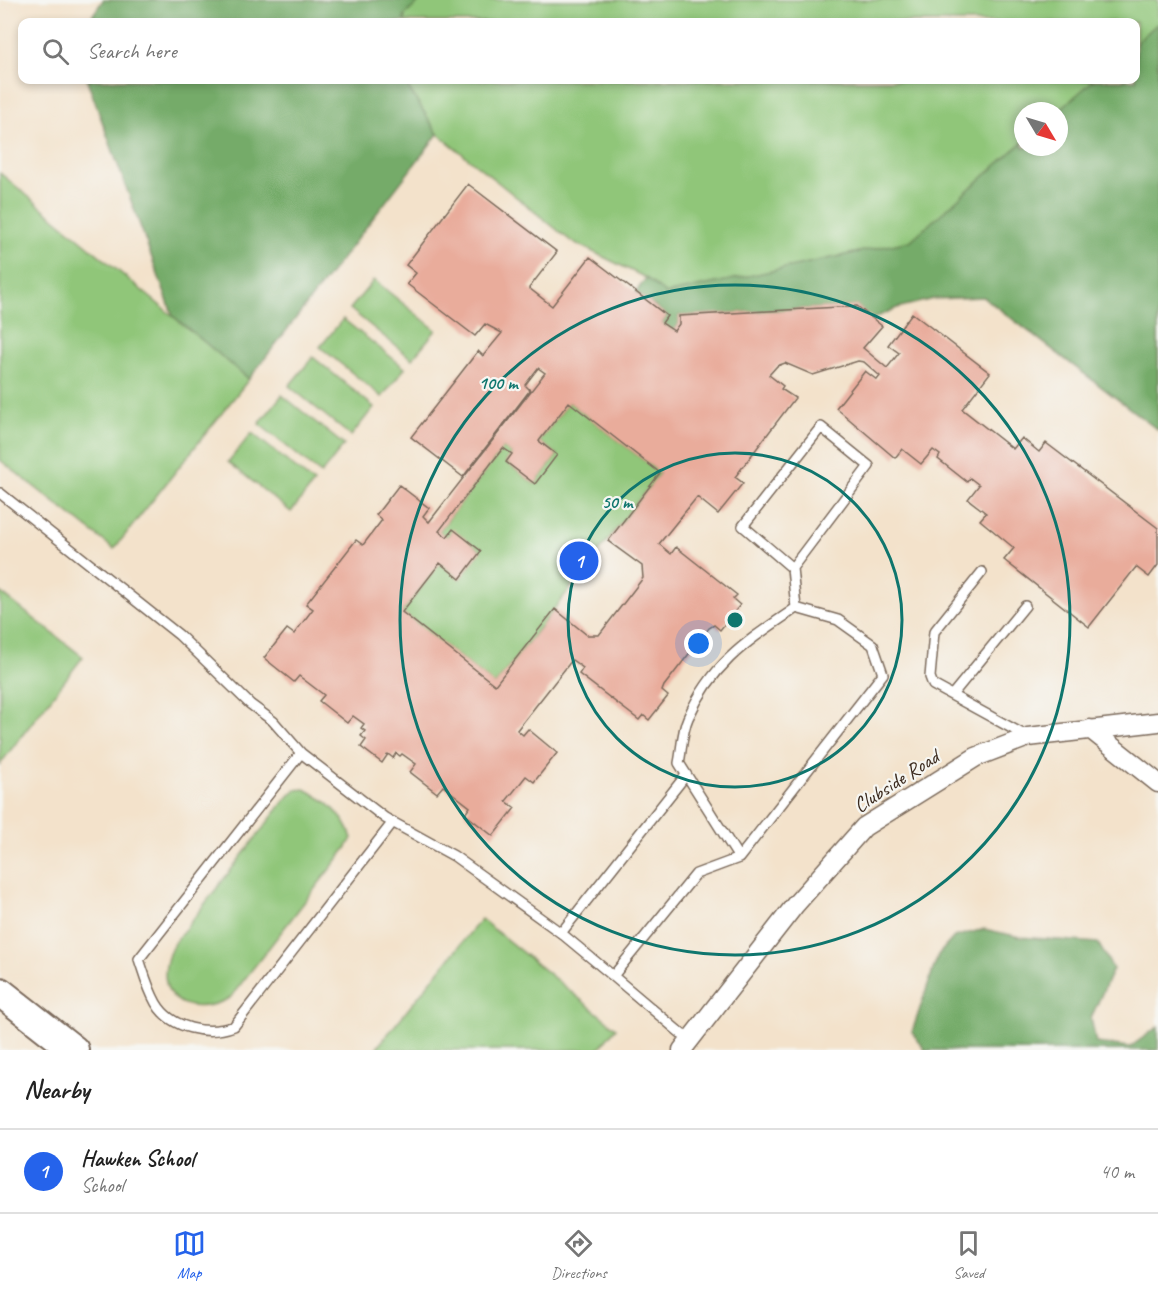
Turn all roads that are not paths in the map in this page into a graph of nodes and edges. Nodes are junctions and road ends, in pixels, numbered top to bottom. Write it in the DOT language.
graph roads {
  1 [pos="0,493"];
  2 [pos="792,568"];
  3 [pos="982,572"];
  4 [pos="1024,606"];
  5 [pos="796,608"];
  6 [pos="952,695"];
  7 [pos="1158,722"];
  8 [pos="1090,729"];
  9 [pos="1028,737"];
  10 [pos="301,753"];
  11 [pos="686,775"];
  12 [pos="1158,783"];
  13 [pos="393,822"];
  14 [pos="739,858"];
  15 [pos="561,933"];
  16 [pos="613,976"];
  17 [pos="0,992"];
  18 [pos="686,1045"];
  19 [pos="74,1050"];
  1 -- 10 [label="lane"];
  2 -- 2 [label="lane"];
  2 -- 5 [label="lane"];
  3 -- 6 [label="lane"];
  4 -- 6 [label="lane"];
  5 -- 11 [label="lane"];
  5 -- 14 [label="lane"];
  6 -- 9 [label="lane"];
  7 -- 8 [label="street, Clubside Road"];
  8 -- 9 [label="street, Clubside Road"];
  8 -- 12 [label="street"];
  9 -- 18 [label="street, Clubside Road"];
  10 -- 13 [label="lane"];
  10 -- 13 [label="lane"];
  11 -- 14 [label="lane"];
  11 -- 15 [label="lane"];
  13 -- 15 [label="lane"];
  14 -- 16 [label="lane"];
  15 -- 16 [label="lane"];
  16 -- 18 [label="lane"];
  17 -- 19 [label="main road"];
}
